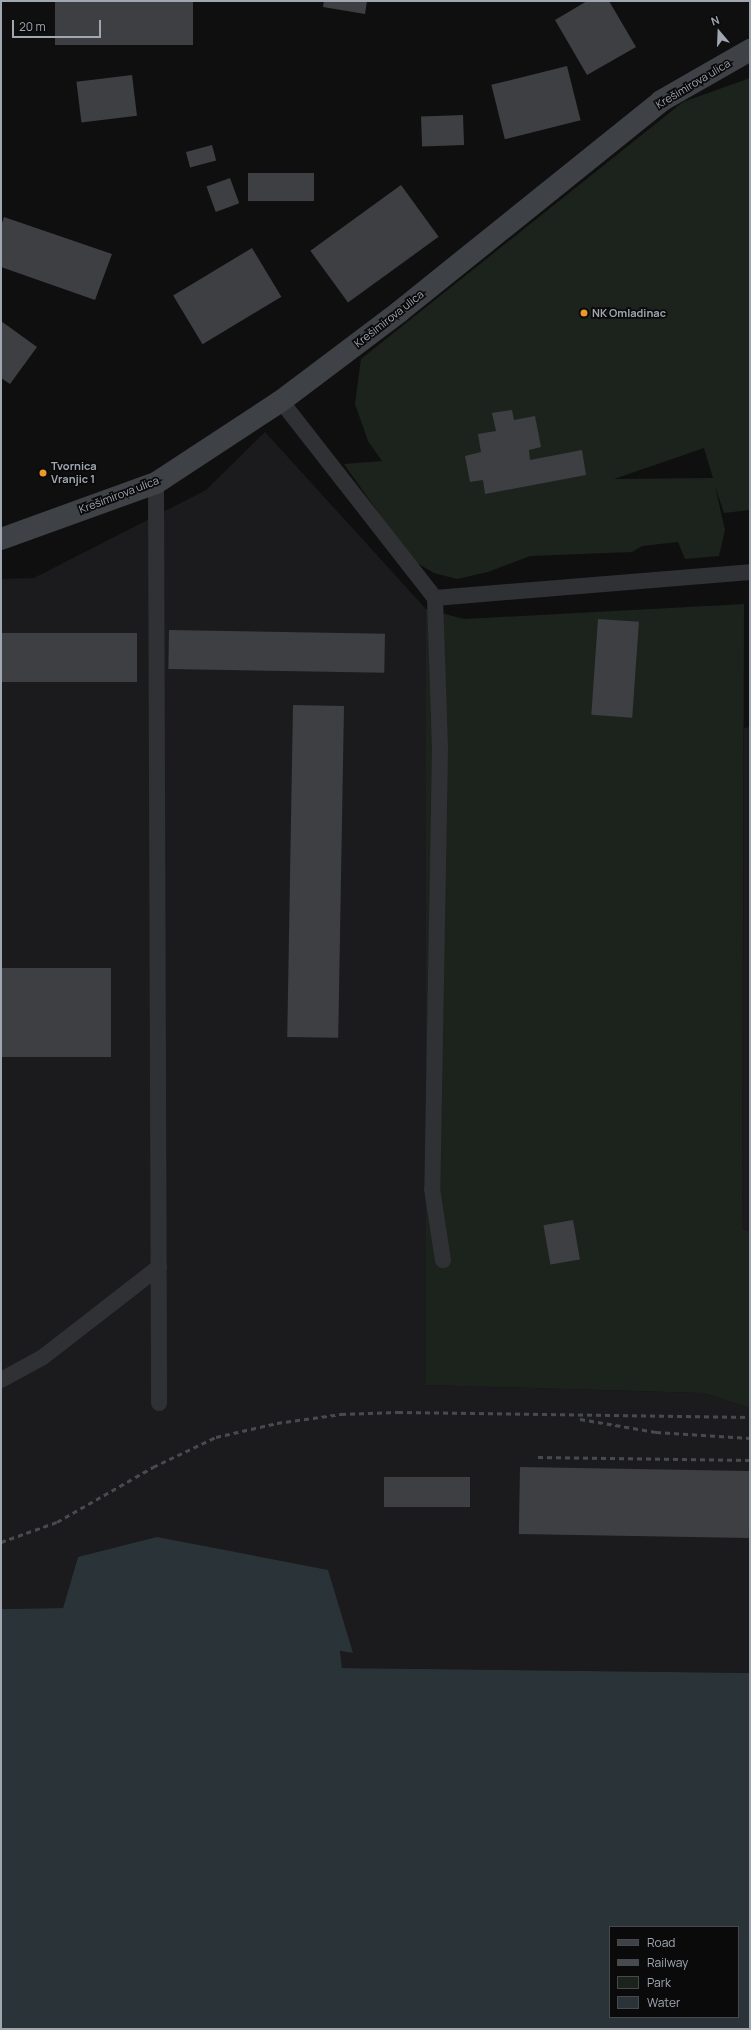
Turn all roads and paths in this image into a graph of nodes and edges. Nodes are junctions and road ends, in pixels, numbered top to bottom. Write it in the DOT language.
graph roads {
  1 [pos="750,50"];
  2 [pos="281,401"];
  3 [pos="156,483"];
  4 [pos="1,539"];
  5 [pos="750,572"];
  6 [pos="435,598"];
  7 [pos="443,1260"];
  8 [pos="159,1267"];
  9 [pos="1,1380"];
  10 [pos="159,1403"];
  1 -- 2 [label="main road, Krešimirova ulica"];
  2 -- 3 [label="main road, Krešimirova ulica"];
  2 -- 6 [label="lane"];
  3 -- 4 [label="main road, Krešimirova ulica"];
  3 -- 8 [label="lane"];
  5 -- 6 [label="lane"];
  6 -- 7 [label="lane"];
  8 -- 9 [label="lane"];
  8 -- 10 [label="lane"];
}
